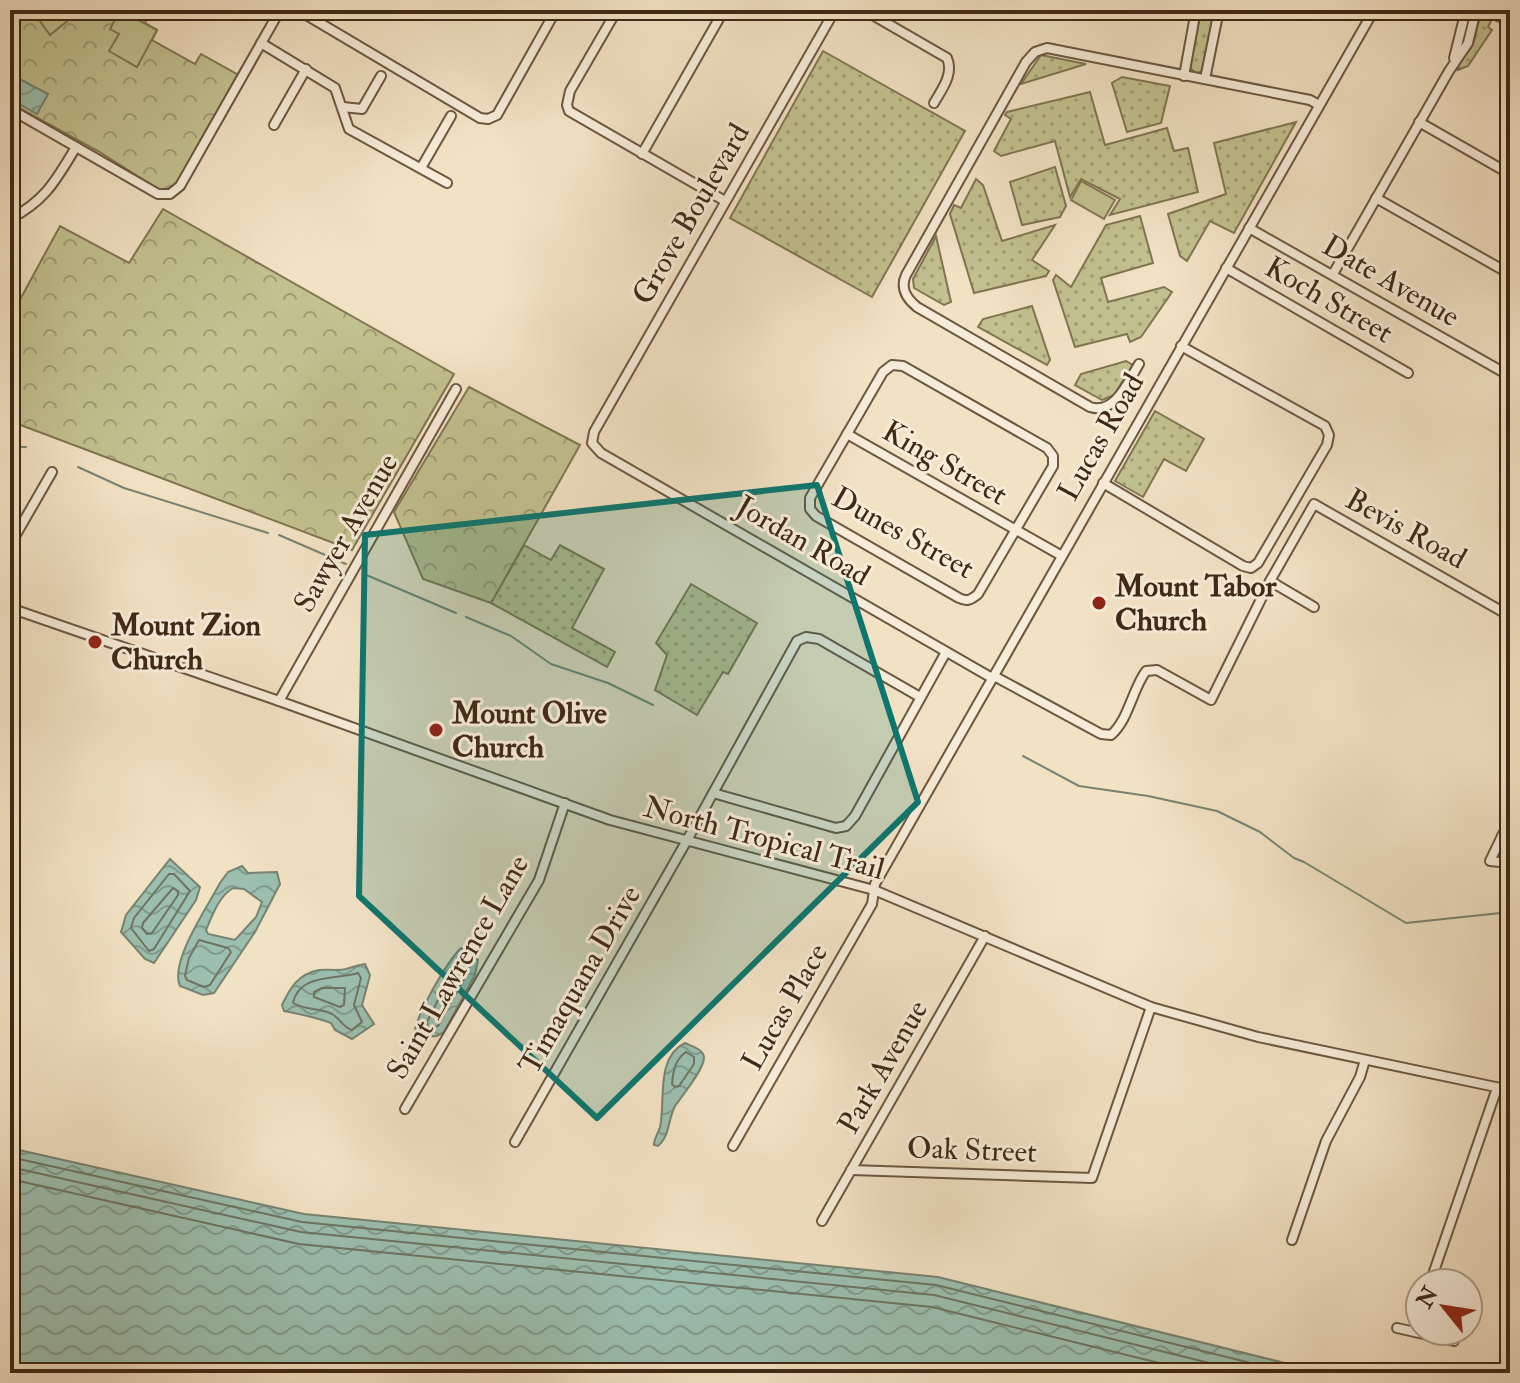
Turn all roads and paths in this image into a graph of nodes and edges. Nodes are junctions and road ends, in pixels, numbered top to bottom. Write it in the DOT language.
graph roads {
  1 [pos="280,10"];
  2 [pos="298,10"];
  3 [pos="556,10"];
  4 [pos="617,10"];
  5 [pos="724,10"];
  6 [pos="835,10"];
  7 [pos="864,10"];
  8 [pos="1196,10"];
  9 [pos="1219,10"];
  10 [pos="1374,10"];
  11 [pos="1466,10"];
  12 [pos="1476,10"];
  13 [pos="261,43"];
  14 [pos="1453,63"];
  15 [pos="306,69"];
  16 [pos="381,76"];
  17 [pos="1184,76"];
  18 [pos="1205,79"];
  19 [pos="934,103"];
  20 [pos="1319,105"];
  21 [pos="343,107"];
  22 [pos="10,109"];
  23 [pos="451,116"];
  24 [pos="1419,122"];
  25 [pos="274,125"];
  26 [pos="76,147"];
  27 [pos="642,154"];
  28 [pos="421,168"];
  29 [pos="1510,174"];
  30 [pos="447,183"];
  31 [pos="1376,198"];
  32 [pos="725,201"];
  33 [pos="10,219"];
  34 [pos="1249,228"];
  35 [pos="1226,268"];
  36 [pos="1333,274"];
  37 [pos="1510,274"];
  38 [pos="1181,346"];
  39 [pos="1139,364"];
  40 [pos="1408,373"];
  41 [pos="1510,376"];
  42 [pos="456,389"];
  43 [pos="847,434"];
  44 [pos="592,443"];
  45 [pos="52,472"];
  46 [pos="1103,483"];
  47 [pos="1016,530"];
  48 [pos="10,545"];
  49 [pos="1062,556"];
  50 [pos="1270,581"];
  51 [pos="1314,607"];
  52 [pos="10,608"];
  53 [pos="1510,616"];
  54 [pos="946,652"];
  55 [pos="993,677"];
  56 [pos="920,697"];
  57 [pos="279,701"];
  58 [pos="713,793"];
  59 [pos="565,803"];
  60 [pos="1510,821"];
  61 [pos="1502,836"];
  62 [pos="686,842"];
  63 [pos="1510,851"];
  64 [pos="1510,863"];
  65 [pos="874,890"];
  66 [pos="985,936"];
  67 [pos="1151,1007"];
  68 [pos="1365,1060"];
  69 [pos="1497,1088"];
  70 [pos="1510,1090"];
  71 [pos="405,1109"];
  72 [pos="515,1142"];
  73 [pos="733,1146"];
  74 [pos="851,1170"];
  75 [pos="822,1221"];
  76 [pos="1292,1240"];
  77 [pos="1435,1267"];
  78 [pos="1397,1328"];
  79 [pos="1404,1329"];
  1 -- 13 [label="street"];
  2 -- 3 [label="street"];
  4 -- 27 [label="street"];
  5 -- 27 [label="street"];
  6 -- 32 [label="street, Grove Boulevard"];
  7 -- 19 [label="street"];
  8 -- 17 [label="street"];
  9 -- 18 [label="street"];
  10 -- 20 [label="street, Lucas Road"];
  11 -- 14 [label="street"];
  12 -- 14 [label="street"];
  13 -- 15 [label="street"];
  13 -- 26 [label="street"];
  14 -- 24 [label="street"];
  15 -- 21 [label="street"];
  15 -- 25 [label="street"];
  16 -- 21 [label="street"];
  17 -- 18 [label="street"];
  17 -- 39 [label="street"];
  18 -- 20 [label="street"];
  20 -- 34 [label="street, Lucas Road"];
  21 -- 28 [label="street"];
  22 -- 26 [label="street"];
  23 -- 28 [label="street"];
  24 -- 29 [label="street"];
  24 -- 31 [label="street"];
  26 -- 33 [label="street"];
  27 -- 32 [label="street"];
  28 -- 30 [label="street"];
  31 -- 36 [label="street"];
  31 -- 37 [label="street"];
  32 -- 44 [label="street, Grove Boulevard"];
  34 -- 35 [label="street, Lucas Road"];
  34 -- 36 [label="street, Date Avenue"];
  35 -- 38 [label="street, Lucas Road"];
  35 -- 40 [label="street, Koch Street"];
  36 -- 41 [label="street, Date Avenue"];
  38 -- 46 [label="street, Lucas Road"];
  38 -- 46 [label="street"];
  42 -- 57 [label="street, Sawyer Avenue"];
  43 -- 47 [label="street, King Street"];
  43 -- 47 [label="street"];
  43 -- 47 [label="street, Dunes Street"];
  44 -- 54 [label="street, Jordan Road"];
  45 -- 48 [label="street"];
  46 -- 49 [label="street, Lucas Road"];
  47 -- 49 [label="street, King Street"];
  49 -- 55 [label="street, Lucas Road"];
  50 -- 51 [label="street"];
  50 -- 53 [label="street, Bevis Road"];
  50 -- 55 [label="street, Bevis Road"];
  52 -- 57 [label="street, North Tropical Trail"];
  54 -- 55 [label="street, Jordan Road"];
  54 -- 56 [label="street"];
  55 -- 65 [label="street, Lucas Road"];
  56 -- 58 [label="street"];
  56 -- 58 [label="street, Timaquana Drive"];
  57 -- 59 [label="street, North Tropical Trail"];
  58 -- 62 [label="street, Timaquana Drive"];
  59 -- 62 [label="street, North Tropical Trail"];
  59 -- 71 [label="street, Saint Lawrence Lane"];
  60 -- 61 [label="street"];
  61 -- 63 [label="street"];
  61 -- 64 [label="street"];
  62 -- 65 [label="street, North Tropical Trail"];
  62 -- 72 [label="street, Timaquana Drive"];
  65 -- 66 [label="street, North Tropical Trail"];
  65 -- 73 [label="street, Lucas Place"];
  66 -- 67 [label="street, North Tropical Trail"];
  66 -- 74 [label="street, Park Avenue"];
  67 -- 68 [label="street, North Tropical Trail"];
  67 -- 74 [label="street, Oak Street"];
  68 -- 69 [label="street, North Tropical Trail"];
  68 -- 76 [label="street"];
  69 -- 70 [label="street, North Tropical Trail"];
  69 -- 77 [label="street"];
  74 -- 75 [label="street, Park Avenue"];
  78 -- 79 [label="street"];
}
